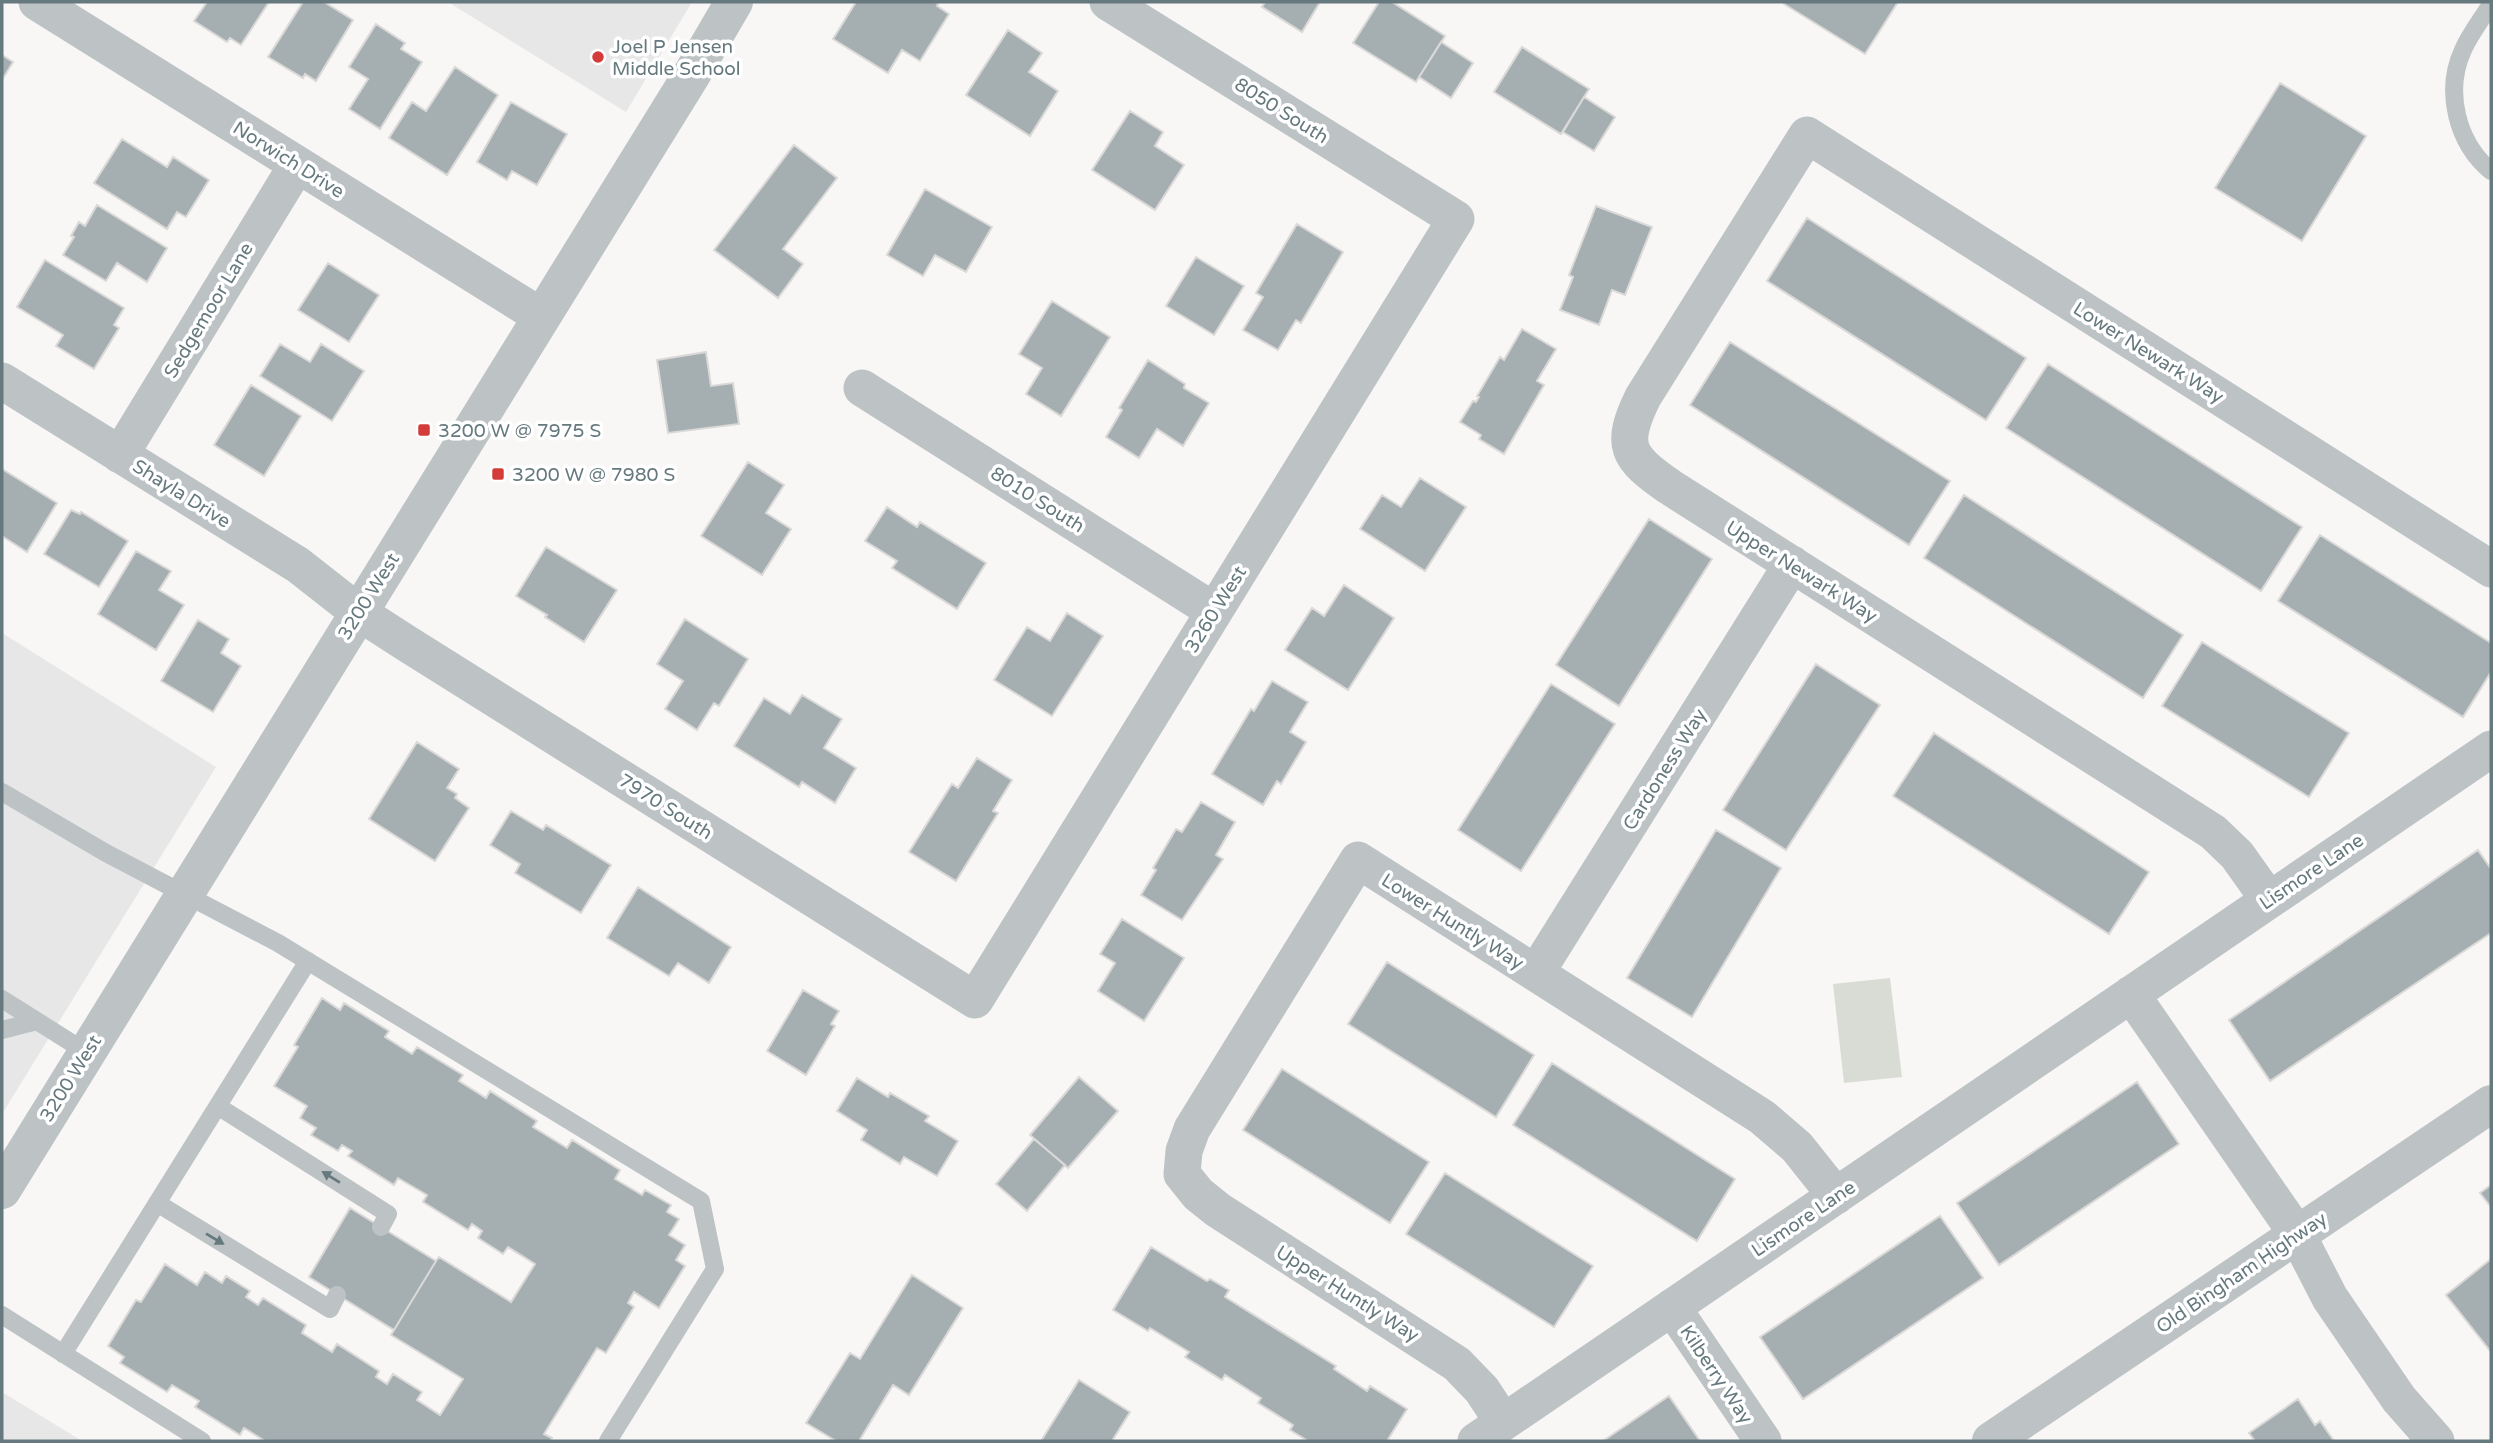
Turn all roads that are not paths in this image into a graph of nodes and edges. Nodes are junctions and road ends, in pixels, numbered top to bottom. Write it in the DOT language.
graph roads {
  1 [pos="37,2"];
  2 [pos="734,2"];
  3 [pos="1108,2"];
  4 [pos="2491,4"];
  5 [pos="1807,135"];
  6 [pos="297,164"];
  7 [pos="2491,172"];
  8 [pos="1456,219"];
  9 [pos="542,317"];
  10 [pos="2,381"];
  11 [pos="862,388"];
  12 [pos="120,455"];
  13 [pos="1792,564"];
  14 [pos="2491,569"];
  15 [pos="1214,611"];
  16 [pos="358,612"];
  17 [pos="2491,748"];
  18 [pos="2,792"];
  19 [pos="183,894"];
  20 [pos="2269,900"];
  21 [pos="309,961"];
  22 [pos="1535,973"];
  23 [pos="2131,994"];
  24 [pos="2,999"];
  25 [pos="975,1000"];
  26 [pos="37,1021"];
  27 [pos="2,1030"];
  28 [pos="86,1052"];
  29 [pos="2491,1104"];
  30 [pos="219,1107"];
  31 [pos="1182,1174"];
  32 [pos="2,1190"];
  33 [pos="1836,1196"];
  34 [pos="157,1203"];
  35 [pos="381,1227"];
  36 [pos="2297,1234"];
  37 [pos="338,1295"];
  38 [pos="1672,1307"];
  39 [pos="2,1315"];
  40 [pos="63,1354"];
  41 [pos="1490,1432"];
  42 [pos="202,1441"];
  43 [pos="608,1441"];
  44 [pos="1763,1441"];
  45 [pos="1991,1441"];
  46 [pos="2436,1441"];
  1 -- 6 [label="street, Norwich Drive"];
  2 -- 9 [label="street, 3200 West"];
  3 -- 8 [label="street, 8050 South"];
  4 -- 7 [label="lane"];
  5 -- 13 [label="street, Upper Newark Way"];
  5 -- 14 [label="street, Lower Newark Way"];
  6 -- 9 [label="street, Norwich Drive"];
  6 -- 12 [label="street, Sedgemoor Lane"];
  8 -- 15 [label="street, 3260 West"];
  9 -- 16 [label="street, 3200 West"];
  10 -- 12 [label="street, Shayla Drive"];
  11 -- 15 [label="street, 8010 South"];
  12 -- 16 [label="street, Shayla Drive"];
  13 -- 20 [label="street, Upper Newark Way"];
  13 -- 22 [label="street, Cardoness Way"];
  15 -- 25 [label="street, 3260 West"];
  16 -- 19 [label="street, 3200 West"];
  16 -- 25 [label="street, 7970 South"];
  17 -- 20 [label="street, Lismore Lane"];
  18 -- 19 [label="lane"];
  19 -- 21 [label="lane"];
  19 -- 28 [label="street, 3200 West"];
  20 -- 23 [label="street, Lismore Lane"];
  21 -- 30 [label="lane"];
  21 -- 43 [label="lane"];
  22 -- 31 [label="street, Lower Huntly Way"];
  22 -- 33 [label="street, Lower Huntly Way"];
  23 -- 33 [label="street, Lismore Lane"];
  23 -- 36 [label="street"];
  24 -- 26 [label="lane"];
  26 -- 27 [label="lane"];
  26 -- 28 [label="lane"];
  28 -- 32 [label="street, 3200 West"];
  29 -- 36 [label="street, Old Bingham Highway"];
  30 -- 34 [label="lane"];
  35 -- 30 [label="lane, one-way"];
  31 -- 41 [label="street, Upper Huntly Way"];
  33 -- 38 [label="street, Lismore Lane"];
  34 -- 37 [label="lane, one-way"];
  34 -- 40 [label="lane"];
  36 -- 45 [label="street, Old Bingham Highway"];
  36 -- 46 [label="street"];
  38 -- 41 [label="street, Lismore Lane"];
  38 -- 44 [label="street, Kilberry Way"];
  39 -- 40 [label="lane"];
  40 -- 42 [label="lane"];
}
